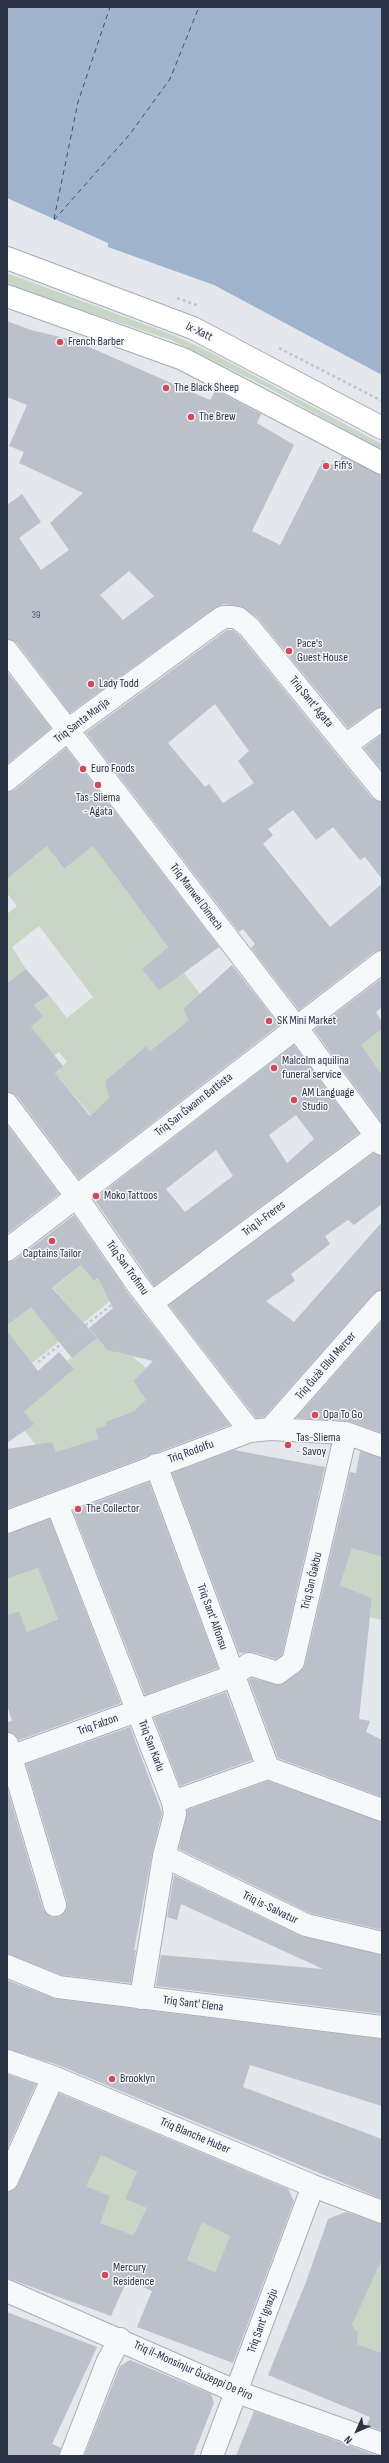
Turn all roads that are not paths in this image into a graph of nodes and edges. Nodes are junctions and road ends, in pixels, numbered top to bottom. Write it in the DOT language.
graph roads {
  1 [pos="7,258"];
  2 [pos="7,296"];
  3 [pos="382,428"];
  4 [pos="382,463"];
  5 [pos="238,618"];
  6 [pos="7,651"];
  7 [pos="382,719"];
  8 [pos="68,730"];
  9 [pos="346,745"];
  10 [pos="7,780"];
  11 [pos="382,790"];
  12 [pos="382,962"];
  13 [pos="296,1027"];
  14 [pos="7,1104"];
  15 [pos="379,1140"];
  16 [pos="76,1196"];
  17 [pos="7,1250"];
  18 [pos="153,1302"];
  19 [pos="382,1302"];
  20 [pos="260,1430"];
  21 [pos="346,1433"];
  22 [pos="382,1446"];
  23 [pos="156,1465"];
  24 [pos="57,1504"];
  25 [pos="7,1522"];
  26 [pos="233,1676"];
  27 [pos="137,1710"];
  28 [pos="8,1753"];
  29 [pos="268,1768"];
  30 [pos="173,1802"];
  31 [pos="382,1810"];
  32 [pos="164,1856"];
  33 [pos="55,1905"];
  34 [pos="382,1943"];
  35 [pos="7,1966"];
  36 [pos="141,1998"];
  37 [pos="382,2027"];
  38 [pos="7,2061"];
  39 [pos="53,2077"];
  40 [pos="7,2180"];
  41 [pos="313,2186"];
  42 [pos="382,2212"];
  43 [pos="7,2291"];
  44 [pos="120,2339"];
  45 [pos="237,2392"];
  46 [pos="382,2444"];
  47 [pos="71,2456"];
  48 [pos="212,2456"];
  1 -- 3 [label="main road, Ix-Xatt"];
  2 -- 4 [label="main road"];
  5 -- 8 [label="street, Triq Santa Marija"];
  5 -- 9 [label="street, Triq Sant' Agata"];
  6 -- 8 [label="street, Triq Manwel Dimech"];
  7 -- 9 [label="street"];
  8 -- 10 [label="street, Triq Santa Marija"];
  8 -- 13 [label="street, Triq Manwel Dimech"];
  9 -- 11 [label="street, Triq Sant' Agata"];
  12 -- 13 [label="street, Triq San Ġwann Battista"];
  13 -- 15 [label="street, Triq Manwel Dimech"];
  13 -- 16 [label="street, Triq San Ġwann Battista"];
  14 -- 16 [label="street, Triq San Trofimu"];
  15 -- 18 [label="street, Triq il-Freres"];
  16 -- 17 [label="street, Triq San Ġwann Battista"];
  16 -- 18 [label="street, Triq San Trofimu"];
  18 -- 20 [label="street, Triq San Trofimu"];
  19 -- 20 [label="street, Triq Ġużè Ellul Mercer"];
  20 -- 21 [label="street, Triq Rodolfu"];
  20 -- 23 [label="street, Triq Rodolfu"];
  21 -- 22 [label="street, Triq Rodolfu"];
  21 -- 26 [label="street, Triq San Ġakbu"];
  23 -- 24 [label="street, Triq Rodolfu"];
  23 -- 26 [label="street, Triq Sant' Alfonsu"];
  24 -- 25 [label="street, Triq Rodolfu"];
  24 -- 27 [label="street, Triq San Karlu"];
  26 -- 27 [label="street, Triq Falzon"];
  26 -- 29 [label="street, Triq Sant' Alfonsu"];
  27 -- 28 [label="street, Triq Falzon"];
  27 -- 30 [label="street, Triq San Karlu"];
  28 -- 33 [label="street"];
  29 -- 30 [label="street"];
  29 -- 31 [label="street"];
  30 -- 32 [label="street, Triq San Karlu"];
  32 -- 34 [label="street, Triq is-Salvatur"];
  32 -- 36 [label="street, Triq San Karlu"];
  35 -- 36 [label="street, Triq Sant' Elena"];
  36 -- 37 [label="street, Triq Sant' Elena"];
  38 -- 39 [label="street, Triq Blanche Huber"];
  39 -- 40 [label="street"];
  39 -- 41 [label="street, Triq Blanche Huber"];
  41 -- 42 [label="street, Triq Blanche Huber"];
  41 -- 45 [label="street, Triq Sant' Ignazju"];
  43 -- 44 [label="street, Triq il-Monsinjur Ġużeppi De Piro"];
  44 -- 45 [label="street, Triq il-Monsinjur Ġużeppi De Piro"];
  44 -- 47 [label="street"];
  45 -- 46 [label="street, Triq il-Monsinjur Ġużeppi De Piro"];
  45 -- 48 [label="street, Triq Sant' Ignazju"];
}
